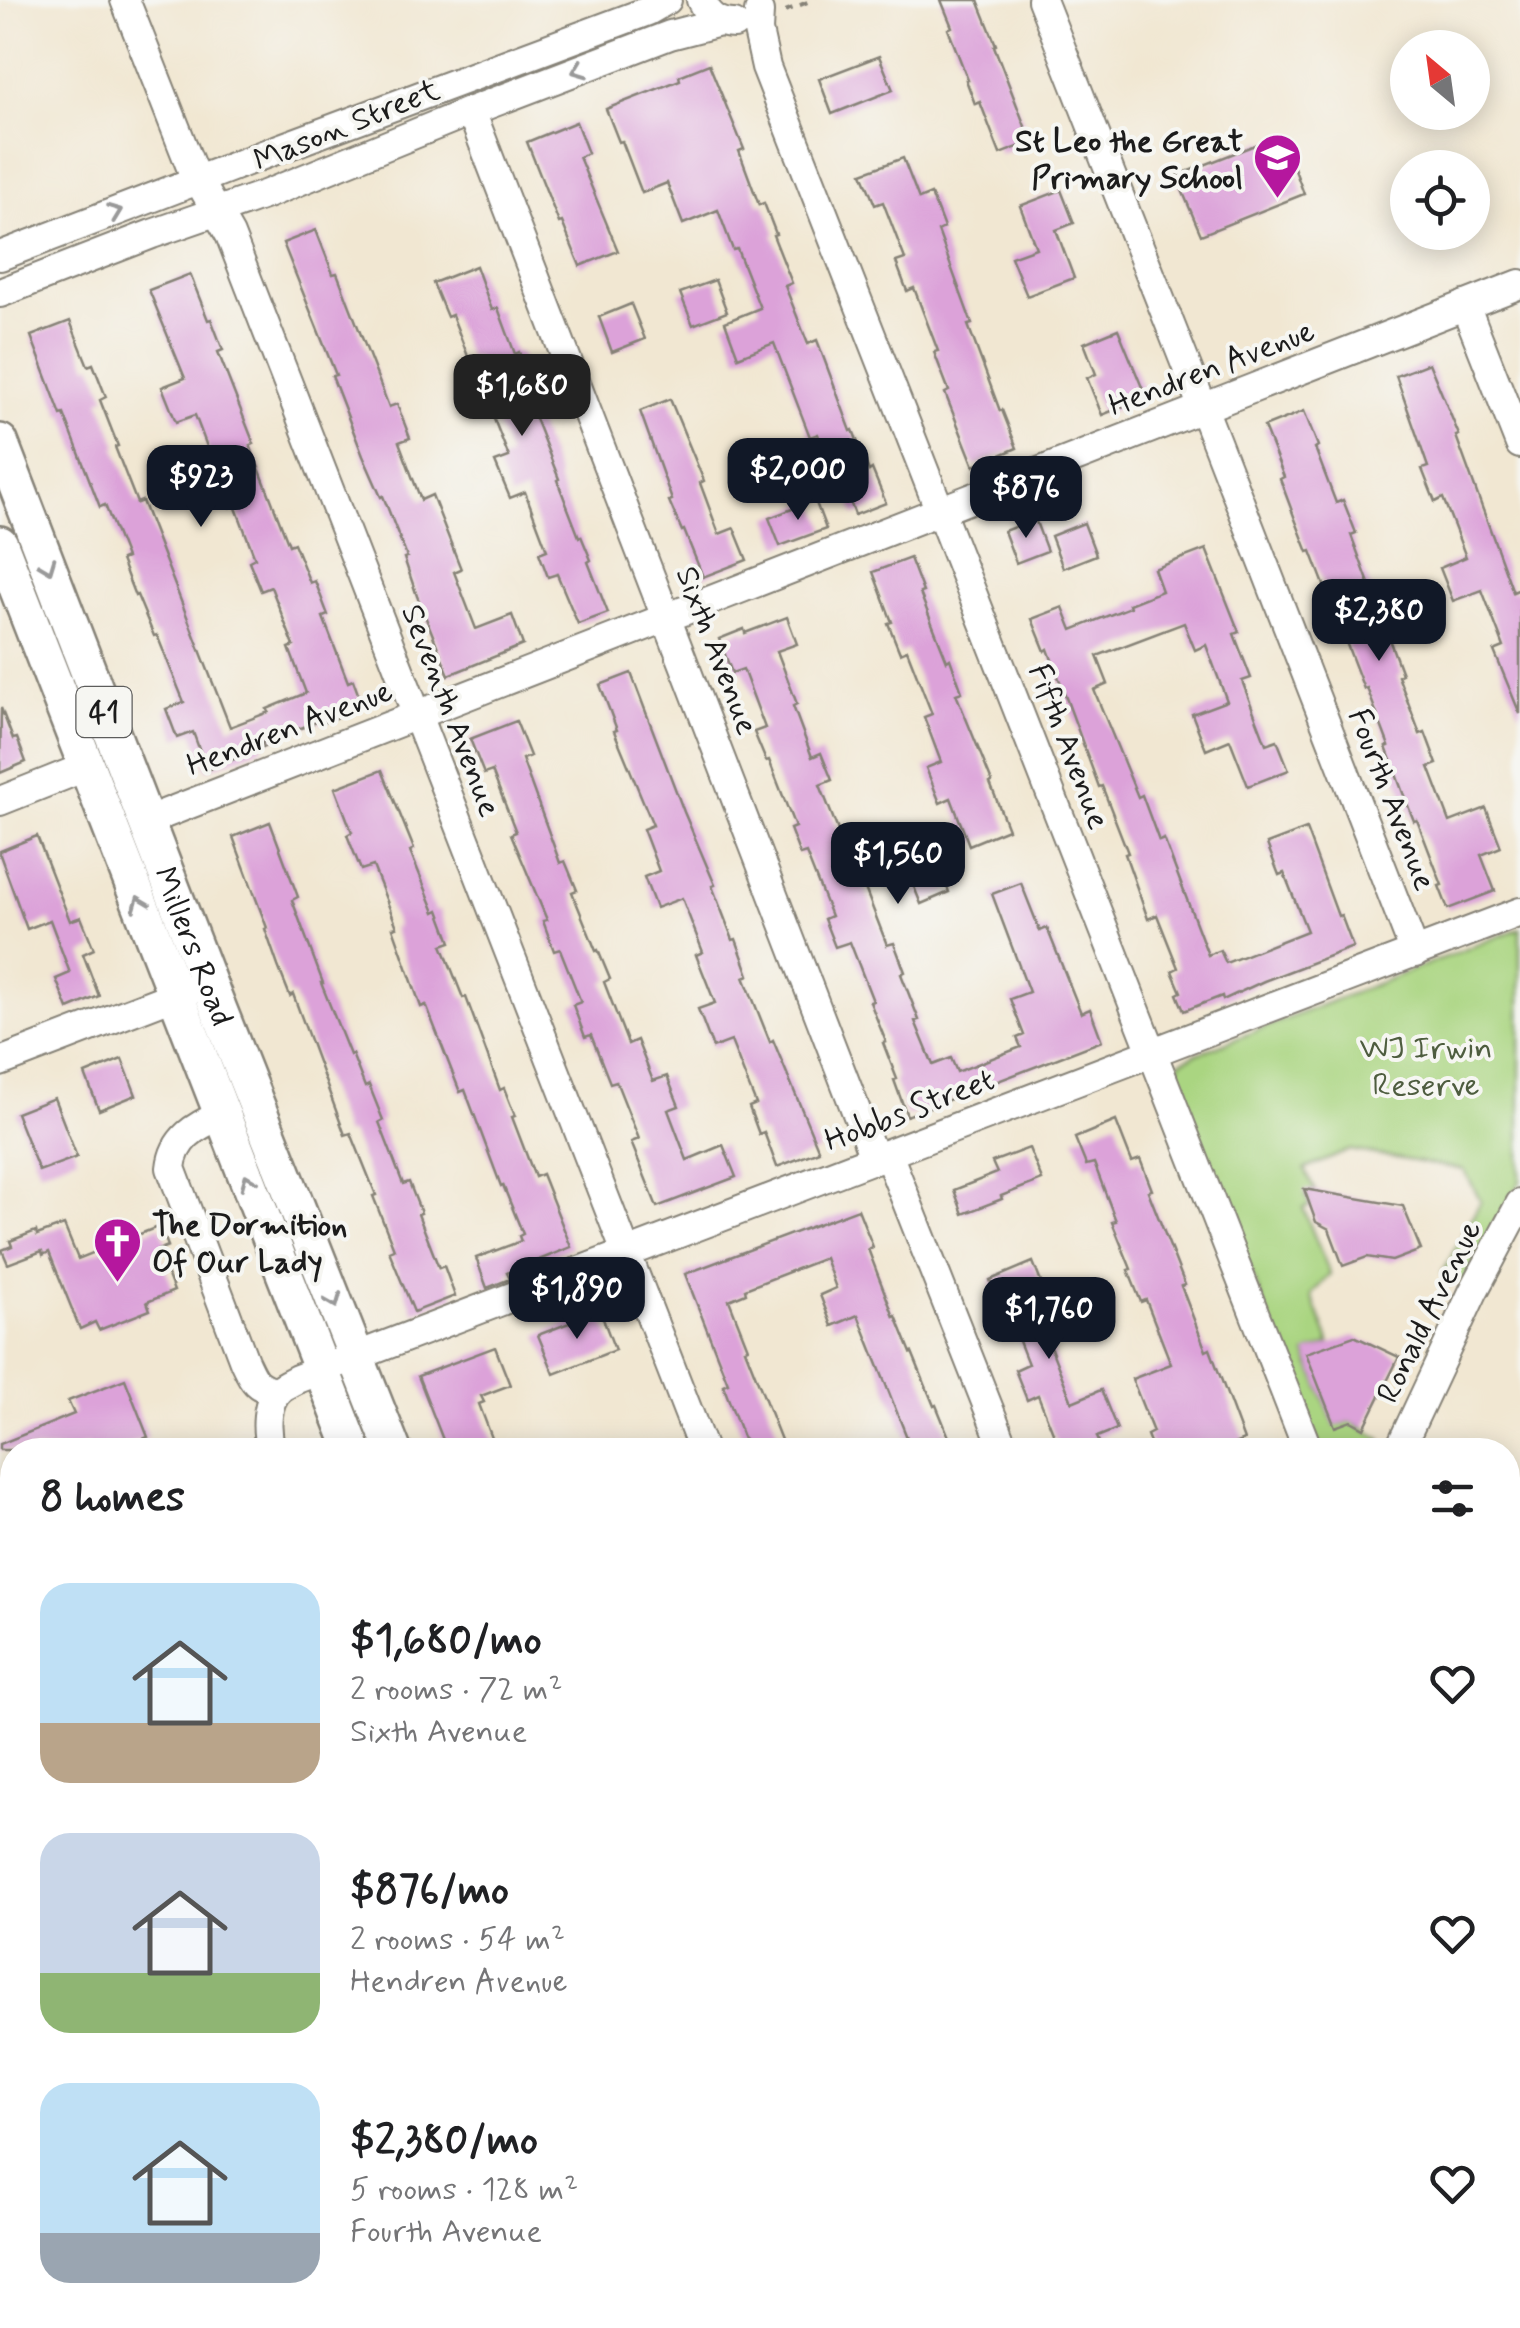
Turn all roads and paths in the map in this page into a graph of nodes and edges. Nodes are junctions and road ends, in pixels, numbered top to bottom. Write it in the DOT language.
graph roads {
  1 [pos="125,0"];
  2 [pos="667,0"];
  3 [pos="701,0"];
  4 [pos="1042,0"];
  5 [pos="764,3"];
  6 [pos="725,24"];
  7 [pos="766,67"];
  8 [pos="472,111"];
  9 [pos="197,180"];
  10 [pos="218,212"];
  11 [pos="0,256"];
  12 [pos="1520,284"];
  13 [pos="0,294"];
  14 [pos="1465,305"];
  15 [pos="1203,408"];
  16 [pos="0,442"];
  17 [pos="1520,444"];
  18 [pos="941,511"];
  19 [pos="0,544"];
  20 [pos="668,617"];
  21 [pos="416,715"];
  22 [pos="88,766"];
  23 [pos="0,801"];
  24 [pos="146,820"];
  25 [pos="1520,912"];
  26 [pos="1415,953"];
  27 [pos="208,982"];
  28 [pos="174,994"];
  29 [pos="1152,1053"];
  30 [pos="0,1062"];
  31 [pos="222,1115"];
  32 [pos="882,1157"];
  33 [pos="1520,1205"];
  34 [pos="627,1255"];
  35 [pos="356,1357"];
  36 [pos="322,1369"];
  37 [pos="276,1392"];
  38 [pos="269,1438"];
  39 [pos="349,1438"];
  40 [pos="388,1438"];
  41 [pos="697,1438"];
  42 [pos="1000,1438"];
  43 [pos="1303,1438"];
  44 [pos="1405,1438"];
  1 -- 9 [label="street, Seventh Avenue"];
  2 -- 9 [label="street, Mason Street"];
  3 -- 6 [label="street, Fifth Avenue"];
  4 -- 15 [label="street, Fourth Avenue"];
  5 -- 6 [label="street, Mason Street"];
  5 -- 7 [label="street, Fifth Avenue"];
  6 -- 7 [label="street, Fifth Avenue"];
  6 -- 8 [label="street, Mason Street, one-way"];
  7 -- 18 [label="street, Fifth Avenue"];
  8 -- 10 [label="street, Mason Street"];
  8 -- 20 [label="street, Sixth Avenue"];
  9 -- 10 [label="street, Seventh Avenue"];
  11 -- 9 [label="street, Mason Street, one-way"];
  10 -- 13 [label="street, Mason Street"];
  10 -- 21 [label="street, Seventh Avenue"];
  12 -- 14 [label="street, Hendren Avenue"];
  14 -- 15 [label="street, Hendren Avenue"];
  14 -- 17 [label="street"];
  15 -- 18 [label="street, Hendren Avenue"];
  15 -- 26 [label="street, Fourth Avenue"];
  16 -- 24 [label="main road, Millers Road / 41, one-way"];
  18 -- 20 [label="street, Hendren Avenue"];
  18 -- 29 [label="street, Fifth Avenue"];
  19 -- 22 [label="main road, Millers Road / 41"];
  20 -- 21 [label="street, Hendren Avenue"];
  20 -- 32 [label="street, Sixth Avenue"];
  21 -- 24 [label="street, Hendren Avenue"];
  21 -- 34 [label="street, Seventh Avenue"];
  22 -- 23 [label="street"];
  28 -- 22 [label="main road, Millers Road / 41, one-way"];
  24 -- 27 [label="main road, Millers Road / 41"];
  25 -- 26 [label="street, Hobbs Street"];
  26 -- 29 [label="street, Hobbs Street"];
  27 -- 28 [label="street"];
  27 -- 35 [label="main road, Millers Road / 41, one-way"];
  28 -- 30 [label="street"];
  28 -- 31 [label="main road, Millers Road / 41"];
  29 -- 32 [label="street, Hobbs Street"];
  29 -- 43 [label="street, Fifth Avenue"];
  36 -- 31 [label="main road, Millers Road / 41, one-way"];
  31 -- 37 [label="street"];
  32 -- 34 [label="street, Hobbs Street"];
  32 -- 42 [label="street, Sixth Avenue"];
  33 -- 44 [label="street, Ronald Avenue"];
  34 -- 35 [label="street, Hobbs Street"];
  34 -- 41 [label="street, Seventh Avenue"];
  35 -- 36 [label="street, Hobbs Street"];
  35 -- 40 [label="main road, Millers Road / 41"];
  36 -- 37 [label="street, Hobbs Street"];
  36 -- 39 [label="main road, Millers Road / 41"];
  37 -- 38 [label="street"];
}
